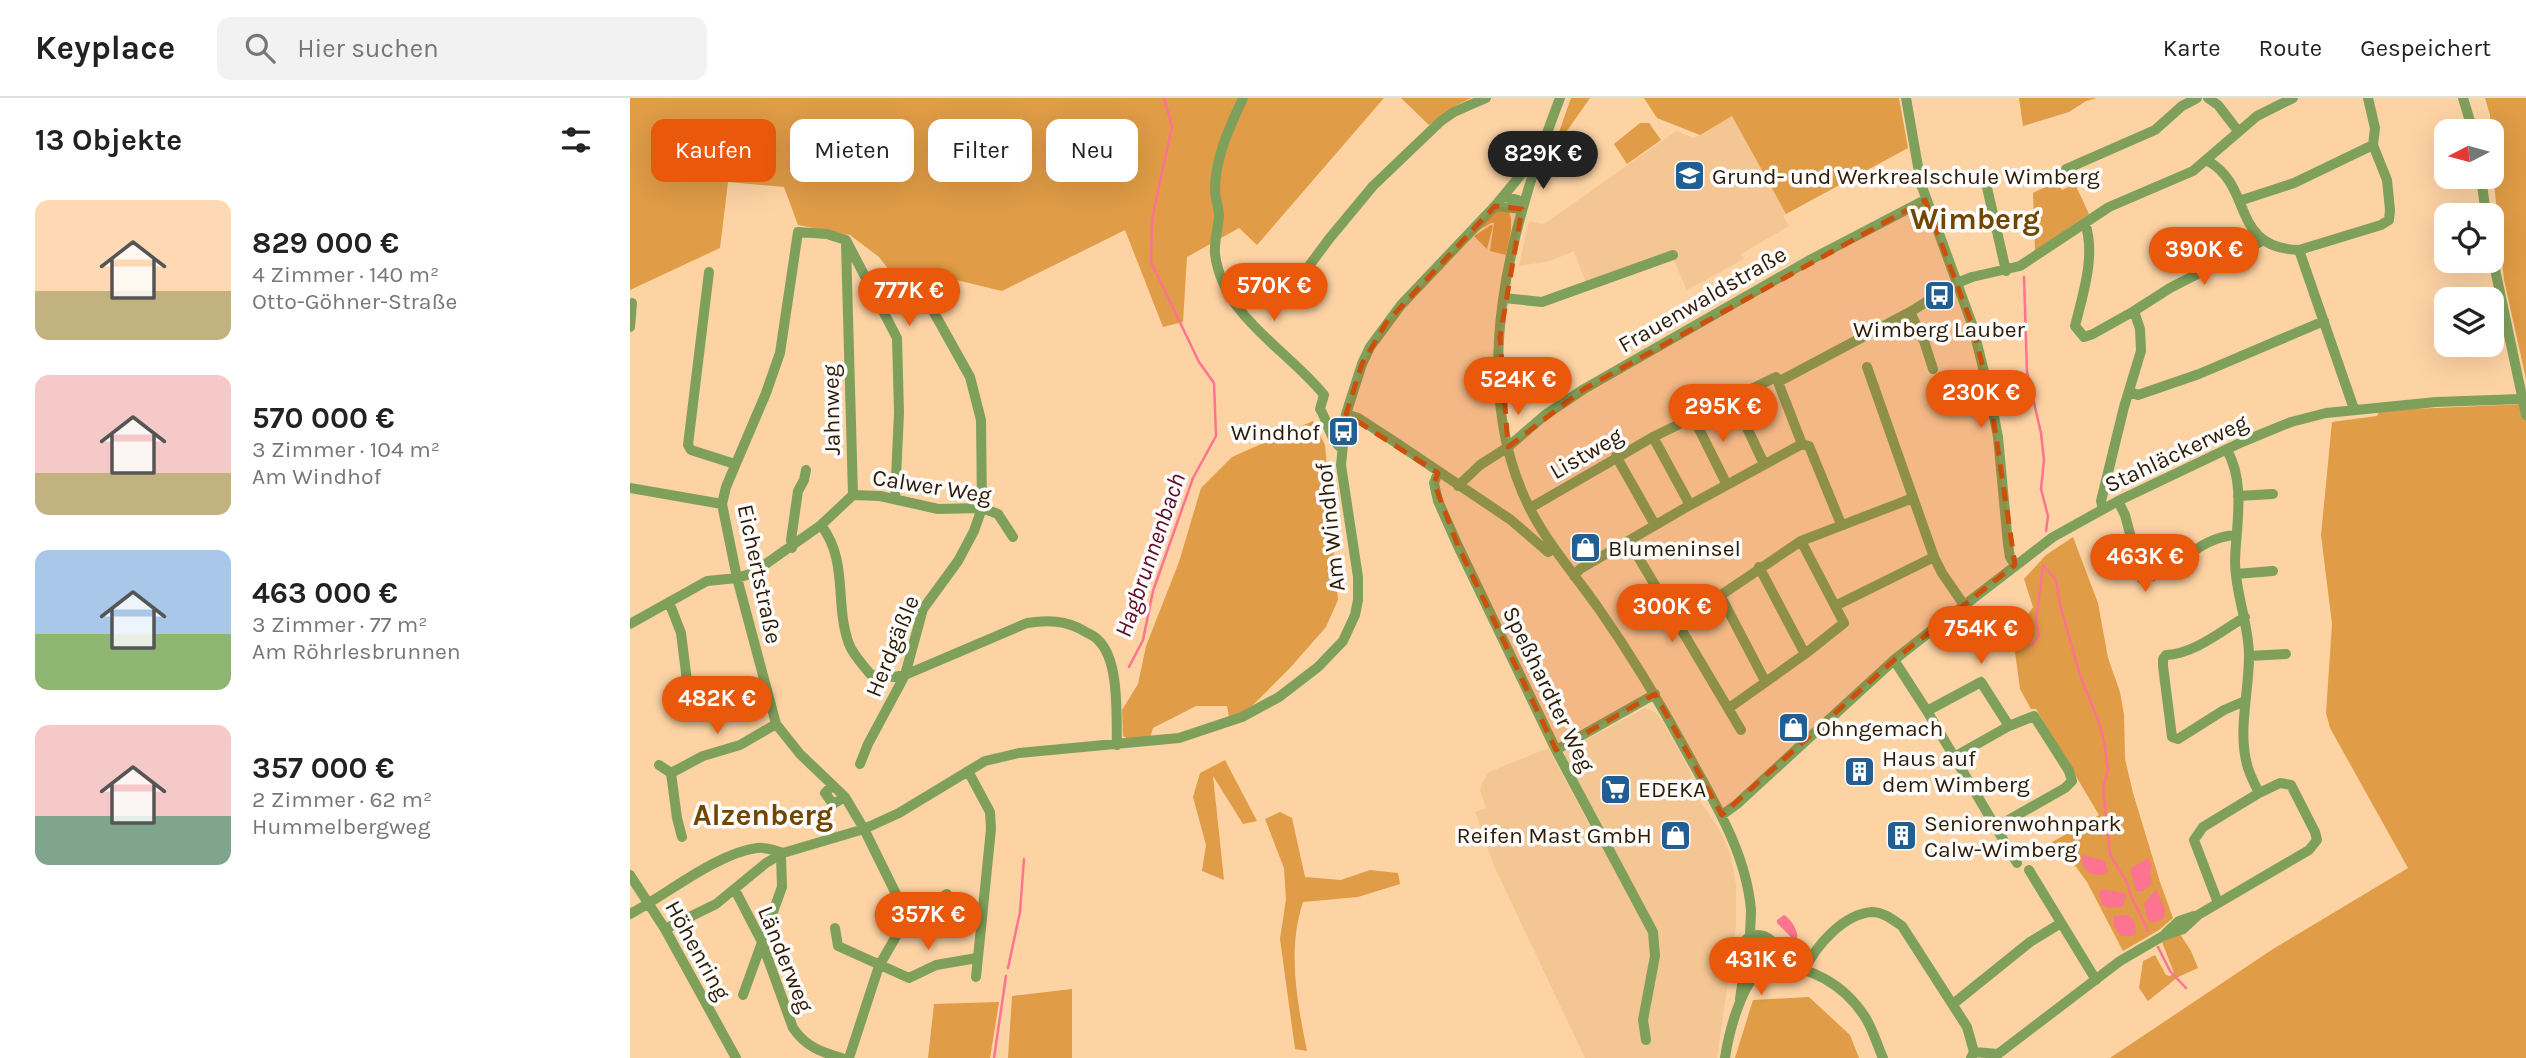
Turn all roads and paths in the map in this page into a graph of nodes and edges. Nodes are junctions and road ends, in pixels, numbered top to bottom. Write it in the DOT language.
graph roads {
  1 [pos="1243,98"];
  2 [pos="1486,98"];
  3 [pos="1560,98"];
  4 [pos="1906,98"];
  5 [pos="2197,98"];
  6 [pos="2208,98"];
  7 [pos="2293,98"];
  8 [pos="2368,98"];
  9 [pos="2463,98"];
  10 [pos="2469,119"];
  11 [pos="2238,131"];
  12 [pos="2373,145"];
  13 [pos="2208,161"];
  14 [pos="1536,164"];
  15 [pos="2066,169"];
  16 [pos="1986,183"];
  17 [pos="1503,196"];
  18 [pos="1925,200"];
  19 [pos="2239,201"];
  20 [pos="1495,206"];
  21 [pos="1522,209"];
  22 [pos="2085,223"];
  23 [pos="846,240"];
  24 [pos="2262,241"];
  25 [pos="2299,250"];
  26 [pos="1673,255"];
  27 [pos="2006,271"];
  28 [pos="709,272"];
  29 [pos="2496,273"];
  30 [pos="913,275"];
  31 [pos="1957,283"];
  32 [pos="1504,298"];
  33 [pos="1283,301"];
  34 [pos="632,303"];
  35 [pos="2134,311"];
  36 [pos="1910,312"];
  37 [pos="2324,321"];
  38 [pos="630,327"];
  39 [pos="1867,367"];
  40 [pos="1933,369"];
  41 [pos="1776,377"];
  42 [pos="2130,392"];
  43 [pos="1733,398"];
  44 [pos="2521,399"];
  45 [pos="2354,409"];
  46 [pos="1346,414"];
  47 [pos="2526,415"];
  48 [pos="1693,417"];
  49 [pos="1653,437"];
  50 [pos="1802,444"];
  51 [pos="1508,447"];
  52 [pos="1341,448"];
  53 [pos="2227,450"];
  54 [pos="1616,457"];
  55 [pos="735,464"];
  56 [pos="1764,464"];
  57 [pos="806,470"];
  58 [pos="1438,473"];
  59 [pos="1727,485"];
  60 [pos="1458,486"];
  61 [pos="630,488"];
  62 [pos="853,495"];
  63 [pos="2273,495"];
  64 [pos="2238,496"];
  65 [pos="1913,498"];
  66 [pos="895,499"];
  67 [pos="2119,501"];
  68 [pos="722,504"];
  69 [pos="1690,505"];
  70 [pos="982,508"];
  71 [pos="1530,508"];
  72 [pos="2103,509"];
  73 [pos="1655,524"];
  74 [pos="1841,524"];
  75 [pos="821,525"];
  76 [pos="2236,535"];
  77 [pos="1013,537"];
  78 [pos="1801,541"];
  79 [pos="1628,542"];
  80 [pos="792,548"];
  81 [pos="1553,548"];
  82 [pos="1934,557"];
  83 [pos="2015,565"];
  84 [pos="1759,566"];
  85 [pos="2273,570"];
  86 [pos="2236,574"];
  87 [pos="1574,576"];
  88 [pos="737,578"];
  89 [pos="1720,595"];
  90 [pos="669,602"];
  91 [pos="1964,605"];
  92 [pos="1836,606"];
  93 [pos="2245,617"];
  94 [pos="630,624"];
  95 [pos="1678,624"];
  96 [pos="1805,654"];
  97 [pos="2286,654"];
  98 [pos="2249,656"];
  99 [pos="1894,660"];
  100 [pos="905,675"];
  101 [pos="1765,681"];
  102 [pos="688,689"];
  103 [pos="1655,694"];
  104 [pos="2245,701"];
  105 [pos="1728,708"];
  106 [pos="1927,711"];
  107 [pos="776,724"];
  108 [pos="2009,726"];
  109 [pos="1741,730"];
  110 [pos="1116,744"];
  111 [pos="1556,750"];
  112 [pos="1954,757"];
  113 [pos="860,764"];
  114 [pos="659,765"];
  115 [pos="968,771"];
  116 [pos="671,773"];
  117 [pos="2259,793"];
  118 [pos="1722,815"];
  119 [pos="1996,827"];
  120 [pos="864,829"];
  121 [pos="682,837"];
  122 [pos="782,855"];
  123 [pos="2017,863"];
  124 [pos="2029,870"];
  125 [pos="630,875"];
  126 [pos="735,890"];
  127 [pos="947,894"];
  128 [pos="650,903"];
  129 [pos="2218,903"];
  130 [pos="630,914"];
  131 [pos="906,919"];
  132 [pos="2062,923"];
  133 [pos="835,928"];
  134 [pos="665,929"];
  135 [pos="1755,936"];
  136 [pos="761,940"];
  137 [pos="1776,950"];
  138 [pos="977,958"];
  139 [pos="1772,964"];
  140 [pos="878,965"];
  141 [pos="1745,965"];
  142 [pos="1801,968"];
  143 [pos="1758,971"];
  144 [pos="976,978"];
  145 [pos="2096,980"];
  146 [pos="743,995"];
  147 [pos="1952,1004"];
  148 [pos="1739,1006"];
  149 [pos="1646,1040"];
  150 [pos="1972,1055"];
  151 [pos="736,1058"];
  152 [pos="842,1058"];
  153 [pos="849,1058"];
  154 [pos="1725,1058"];
  155 [pos="1883,1058"];
  1 -- 52 [label="street, Am Windhof"];
  2 -- 33 [label="street"];
  3 -- 14 [label="street"];
  4 -- 18 [label="street"];
  5 -- 15 [label="street"];
  6 -- 11 [label="street"];
  7 -- 11 [label="street"];
  8 -- 12 [label="street"];
  9 -- 10 [label="street"];
  11 -- 13 [label="street"];
  12 -- 19 [label="street"];
  12 -- 25 [label="street"];
  13 -- 19 [label="street"];
  13 -- 22 [label="street"];
  14 -- 17 [label="street, Am Windhof"];
  14 -- 21 [label="street"];
  16 -- 27 [label="street"];
  17 -- 20 [label="street, Am Windhof"];
  17 -- 21 [label="street"];
  18 -- 31 [label="street"];
  18 -- 51 [label="street, Frauenwaldstraße"];
  19 -- 24 [label="street"];
  20 -- 21 [label="street"];
  20 -- 46 [label="street, Am Windhof"];
  21 -- 32 [label="street"];
  22 -- 27 [label="street"];
  22 -- 35 [label="street"];
  23 -- 55 [label="street, Eichertstraße"];
  23 -- 62 [label="street, Jahnweg"];
  23 -- 66 [label="street"];
  24 -- 25 [label="street"];
  24 -- 35 [label="street"];
  25 -- 37 [label="street"];
  26 -- 32 [label="street"];
  27 -- 31 [label="street"];
  28 -- 55 [label="street"];
  29 -- 44 [label="street"];
  30 -- 70 [label="street"];
  31 -- 36 [label="street"];
  31 -- 83 [label="street"];
  32 -- 51 [label="street"];
  34 -- 38 [label="street"];
  35 -- 42 [label="street"];
  36 -- 40 [label="street"];
  36 -- 50 [label="street"];
  37 -- 42 [label="street"];
  37 -- 45 [label="street"];
  39 -- 65 [label="street"];
  41 -- 43 [label="street, Listweg"];
  42 -- 72 [label="street"];
  43 -- 48 [label="street, Listweg"];
  43 -- 56 [label="street"];
  44 -- 45 [label="street, Stahläckerweg"];
  44 -- 47 [label="street"];
  45 -- 53 [label="street, Stahläckerweg"];
  46 -- 52 [label="street, Am Windhof"];
  46 -- 58 [label="street"];
  48 -- 49 [label="street, Listweg"];
  48 -- 59 [label="street"];
  49 -- 54 [label="street, Listweg"];
  49 -- 69 [label="street"];
  50 -- 56 [label="street"];
  50 -- 74 [label="street"];
  51 -- 60 [label="street, Frauenwaldstraße"];
  51 -- 71 [label="street"];
  52 -- 110 [label="street, Am Windhof"];
  53 -- 64 [label="street"];
  53 -- 67 [label="street, Stahläckerweg"];
  54 -- 71 [label="street, Listweg"];
  54 -- 73 [label="street"];
  55 -- 68 [label="street, Eichertstraße"];
  56 -- 59 [label="street"];
  57 -- 80 [label="street"];
  58 -- 60 [label="street"];
  58 -- 111 [label="street, Speßhardter Weg"];
  59 -- 69 [label="street"];
  60 -- 81 [label="street"];
  61 -- 68 [label="street"];
  62 -- 66 [label="street, Calwer Weg"];
  62 -- 75 [label="street, Calwer Weg"];
  63 -- 64 [label="street"];
  64 -- 76 [label="street"];
  65 -- 74 [label="street"];
  65 -- 82 [label="street"];
  66 -- 70 [label="street, Calwer Weg"];
  67 -- 72 [label="street, Stahläckerweg"];
  67 -- 76 [label="street"];
  68 -- 88 [label="street, Eichertstraße"];
  69 -- 73 [label="street"];
  70 -- 77 [label="street, Calwer Weg"];
  70 -- 100 [label="street, Herdgäßle"];
  71 -- 81 [label="street"];
  72 -- 83 [label="street, Stahläckerweg"];
  73 -- 79 [label="street"];
  74 -- 78 [label="street"];
  75 -- 80 [label="street, Calwer Weg"];
  75 -- 100 [label="street"];
  76 -- 86 [label="street"];
  78 -- 84 [label="street"];
  78 -- 92 [label="street"];
  79 -- 87 [label="street"];
  79 -- 95 [label="street"];
  80 -- 88 [label="street, Calwer Weg"];
  81 -- 87 [label="street"];
  82 -- 91 [label="street"];
  82 -- 92 [label="street"];
  83 -- 91 [label="street, Stahläckerweg"];
  84 -- 89 [label="street"];
  84 -- 96 [label="street"];
  85 -- 86 [label="street"];
  86 -- 93 [label="street"];
  87 -- 103 [label="street"];
  88 -- 90 [label="street, Calwer Weg"];
  88 -- 107 [label="street, Eichertstraße"];
  89 -- 95 [label="street"];
  89 -- 101 [label="street"];
  90 -- 94 [label="street, Calwer Weg"];
  90 -- 102 [label="street"];
  91 -- 99 [label="street, Stahläckerweg"];
  92 -- 96 [label="street"];
  93 -- 98 [label="street"];
  93 -- 104 [label="street"];
  95 -- 105 [label="street"];
  96 -- 101 [label="street"];
  97 -- 98 [label="street"];
  98 -- 104 [label="street"];
  99 -- 106 [label="street"];
  99 -- 118 [label="street, Stahläckerweg"];
  100 -- 110 [label="street"];
  100 -- 113 [label="street, Herdgäßle"];
  101 -- 105 [label="street"];
  103 -- 111 [label="street"];
  103 -- 118 [label="street"];
  104 -- 117 [label="street"];
  105 -- 109 [label="street"];
  106 -- 108 [label="street"];
  106 -- 112 [label="street"];
  107 -- 116 [label="street"];
  107 -- 120 [label="street, Eichertstraße"];
  108 -- 112 [label="street"];
  108 -- 119 [label="street"];
  110 -- 115 [label="street"];
  111 -- 149 [label="street, Speßhardter Weg"];
  112 -- 119 [label="street"];
  114 -- 116 [label="street"];
  115 -- 120 [label="street"];
  115 -- 138 [label="street"];
  116 -- 121 [label="street"];
  117 -- 129 [label="street"];
  117 -- 129 [label="street"];
  118 -- 135 [label="street"];
  119 -- 123 [label="street"];
  120 -- 122 [label="street"];
  120 -- 131 [label="street"];
  122 -- 126 [label="street"];
  122 -- 128 [label="street"];
  122 -- 136 [label="street"];
  124 -- 132 [label="street"];
  125 -- 128 [label="street, Höhenring"];
  126 -- 134 [label="street"];
  126 -- 136 [label="street, Länderweg"];
  127 -- 131 [label="street"];
  128 -- 130 [label="street"];
  128 -- 134 [label="street, Höhenring"];
  129 -- 145 [label="street"];
  131 -- 140 [label="street"];
  132 -- 145 [label="street"];
  132 -- 147 [label="street"];
  133 -- 140 [label="street"];
  134 -- 151 [label="street, Höhenring"];
  135 -- 137 [label="street"];
  135 -- 141 [label="street"];
  136 -- 146 [label="street"];
  136 -- 152 [label="street, Länderweg"];
  137 -- 139 [label="street"];
  137 -- 142 [label="street"];
  138 -- 140 [label="street"];
  138 -- 144 [label="street"];
  139 -- 142 [label="street"];
  139 -- 143 [label="street"];
  140 -- 153 [label="street"];
  141 -- 143 [label="street"];
  141 -- 148 [label="street"];
  142 -- 147 [label="street"];
  142 -- 155 [label="street"];
  143 -- 148 [label="street"];
  145 -- 150 [label="street"];
  147 -- 150 [label="street"];
  148 -- 154 [label="street"];
}
